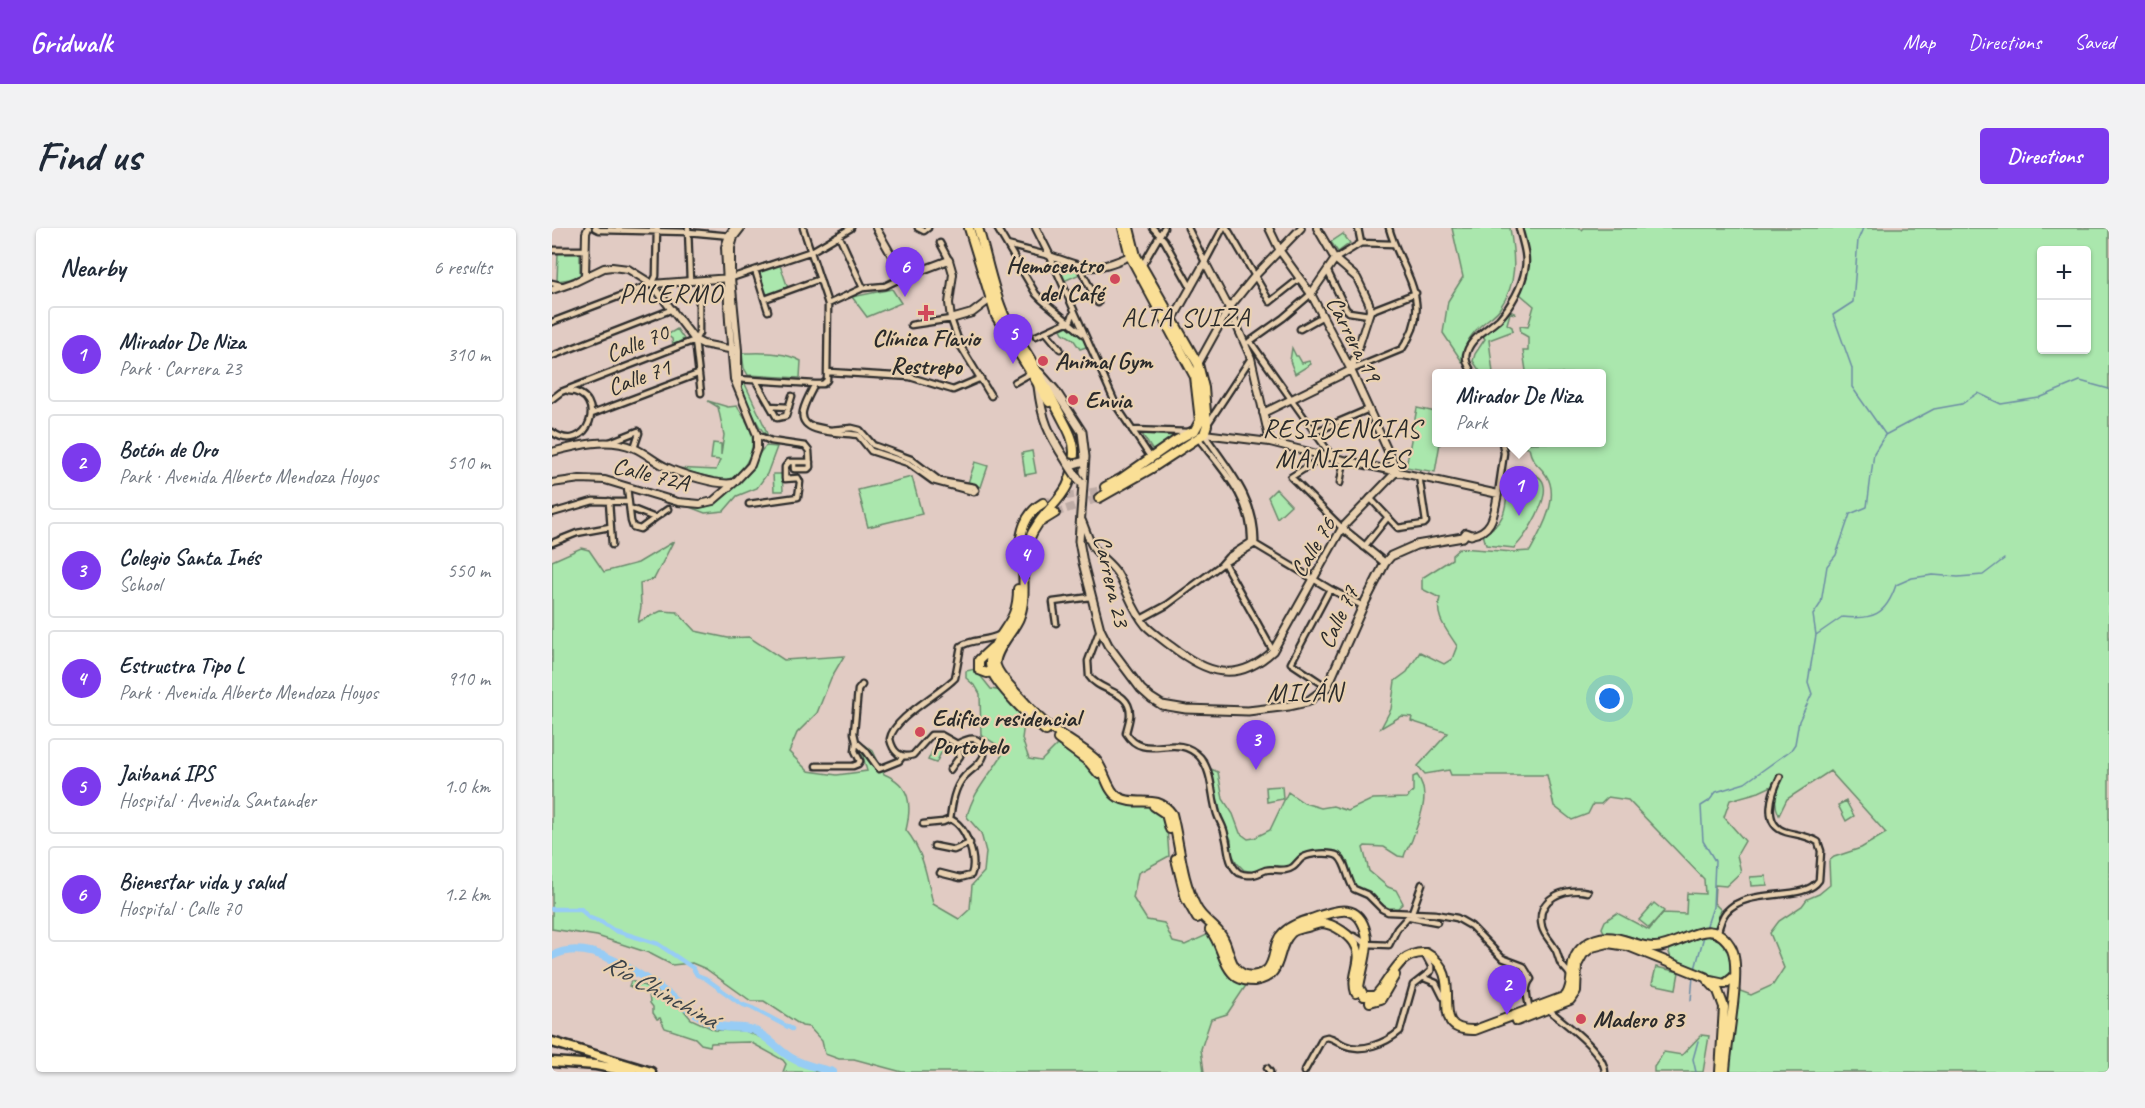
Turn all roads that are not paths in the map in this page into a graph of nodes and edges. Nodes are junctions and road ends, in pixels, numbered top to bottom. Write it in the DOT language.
graph roads {
  1 [pos="588,228"];
  2 [pos="596,228"];
  3 [pos="734,228"];
  4 [pos="741,228"];
  5 [pos="803,228"];
  6 [pos="851,228"];
  7 [pos="876,228"];
  8 [pos="918,228"];
  9 [pos="969,228"];
  10 [pos="978,228"];
  11 [pos="997,228"];
  12 [pos="1036,228"];
  13 [pos="1123,228"];
  14 [pos="1130,228"];
  15 [pos="1153,228"];
  16 [pos="1164,228"];
  17 [pos="1188,228"];
  18 [pos="1225,228"];
  19 [pos="1269,228"];
  20 [pos="1301,228"];
  21 [pos="1317,228"];
  22 [pos="1358,228"];
  23 [pos="1389,228"];
  24 [pos="1519,228"];
  25 [pos="626,229"];
  26 [pos="657,229"];
  27 [pos="926,229"];
  28 [pos="688,230"];
  29 [pos="1161,235"];
  30 [pos="731,236"];
  31 [pos="839,236"];
  32 [pos="940,243"];
  33 [pos="1361,243"];
  34 [pos="1393,244"];
  35 [pos="1007,245"];
  36 [pos="552,250"];
  37 [pos="585,250"];
  38 [pos="812,251"];
  39 [pos="1280,251"];
  40 [pos="1050,256"];
  41 [pos="1130,256"];
  42 [pos="1335,259"];
  43 [pos="949,260"];
  44 [pos="1205,262"];
  45 [pos="1079,266"];
  46 [pos="1142,266"];
  47 [pos="754,270"];
  48 [pos="1328,272"];
  49 [pos="585,277"];
  50 [pos="904,277"];
  51 [pos="1254,277"];
  52 [pos="729,278"];
  53 [pos="820,279"];
  54 [pos="1299,279"];
  55 [pos="699,281"];
  56 [pos="690,282"];
  57 [pos="552,283"];
  58 [pos="652,284"];
  59 [pos="564,286"];
  60 [pos="863,288"];
  61 [pos="1191,288"];
  62 [pos="552,290"];
  63 [pos="1416,293"];
  64 [pos="1311,294"];
  65 [pos="765,299"];
  66 [pos="992,300"];
  67 [pos="1098,303"];
  68 [pos="828,304"];
  69 [pos="1229,308"];
  70 [pos="673,309"];
  71 [pos="768,311"];
  72 [pos="1074,312"];
  73 [pos="1369,313"];
  74 [pos="1323,316"];
  75 [pos="951,319"];
  76 [pos="1173,319"];
  77 [pos="552,322"];
  78 [pos="1068,322"];
  79 [pos="911,325"];
  80 [pos="1300,329"];
  81 [pos="1046,332"];
  82 [pos="1085,335"];
  83 [pos="1036,336"];
  84 [pos="695,339"];
  85 [pos="1248,343"];
  86 [pos="1060,349"];
  87 [pos="735,350"];
  88 [pos="552,356"];
  89 [pos="1251,358"];
  90 [pos="1198,364"];
  91 [pos="1470,369"];
  92 [pos="1351,370"];
  93 [pos="1033,371"];
  94 [pos="829,372"];
  95 [pos="698,374"];
  96 [pos="981,378"];
  97 [pos="737,379"];
  98 [pos="758,381"];
  99 [pos="1015,382"];
  100 [pos="815,384"];
  101 [pos="1038,386"];
  102 [pos="566,391"];
  103 [pos="701,393"];
  104 [pos="792,396"];
  105 [pos="991,396"];
  106 [pos="552,399"];
  107 [pos="1291,401"];
  108 [pos="770,406"];
  109 [pos="789,407"];
  110 [pos="1369,409"];
  111 [pos="1263,413"];
  112 [pos="592,414"];
  113 [pos="812,426"];
  114 [pos="1207,426"];
  115 [pos="1132,430"];
  116 [pos="552,432"];
  117 [pos="1315,432"];
  118 [pos="757,435"];
  119 [pos="1198,435"];
  120 [pos="570,438"];
  121 [pos="771,441"];
  122 [pos="1175,441"];
  123 [pos="608,442"];
  124 [pos="1270,442"];
  125 [pos="570,447"];
  126 [pos="1503,447"];
  127 [pos="634,448"];
  128 [pos="757,448"];
  129 [pos="1163,449"];
  130 [pos="1179,449"];
  131 [pos="552,452"];
  132 [pos="1325,456"];
  133 [pos="1151,458"];
  134 [pos="1168,458"];
  135 [pos="1333,458"];
  136 [pos="1083,459"];
  137 [pos="1066,460"];
  138 [pos="1344,460"];
  139 [pos="1397,471"];
  140 [pos="1419,476"];
  141 [pos="552,483"];
  142 [pos="1340,483"];
  143 [pos="1082,486"];
  144 [pos="627,487"];
  145 [pos="723,487"];
  146 [pos="1106,487"];
  147 [pos="1498,494"];
  148 [pos="1099,498"];
  149 [pos="1370,498"];
  150 [pos="609,501"];
  151 [pos="1043,503"];
  152 [pos="749,504"];
  153 [pos="629,505"];
  154 [pos="668,509"];
  155 [pos="552,513"];
  156 [pos="1055,513"];
  157 [pos="1388,517"];
  158 [pos="655,518"];
  159 [pos="1082,521"];
  160 [pos="1036,525"];
  161 [pos="610,527"];
  162 [pos="1342,528"];
  163 [pos="1467,536"];
  164 [pos="552,543"];
  165 [pos="1253,543"];
  166 [pos="612,545"];
  167 [pos="1364,547"];
  168 [pos="1019,552"];
  169 [pos="1224,562"];
  170 [pos="1385,563"];
  171 [pos="1315,580"];
  172 [pos="1330,589"];
  173 [pos="1092,597"];
  174 [pos="1363,606"];
  175 [pos="1141,620"];
  176 [pos="1056,623"];
  177 [pos="1100,629"];
  178 [pos="1004,632"];
  179 [pos="996,645"];
  180 [pos="981,649"];
  181 [pos="1273,651"];
  182 [pos="994,669"];
  183 [pos="862,686"];
  184 [pos="1327,687"];
  185 [pos="856,742"];
  186 [pos="957,744"];
  187 [pos="902,757"];
  188 [pos="816,766"];
  189 [pos="950,770"];
  190 [pos="1780,777"];
  191 [pos="950,819"];
  192 [pos="923,824"];
  193 [pos="969,843"];
  194 [pos="934,846"];
  195 [pos="940,873"];
  196 [pos="1422,884"];
  197 [pos="1588,892"];
  198 [pos="1343,910"];
  199 [pos="1411,914"];
  200 [pos="1437,922"];
  201 [pos="1364,924"];
  202 [pos="1337,928"];
  203 [pos="1713,933"];
  204 [pos="1352,937"];
  205 [pos="1367,940"];
  206 [pos="1670,944"];
  207 [pos="1426,957"];
  208 [pos="1672,963"];
  209 [pos="1570,975"];
  210 [pos="1735,976"];
  211 [pos="1421,978"];
  212 [pos="1710,980"];
  213 [pos="1443,997"];
  214 [pos="1549,1010"];
  215 [pos="1530,1011"];
  216 [pos="553,1043"];
  217 [pos="552,1062"];
  218 [pos="632,1072"];
  219 [pos="651,1072"];
  220 [pos="1304,1072"];
  221 [pos="1605,1072"];
  222 [pos="1720,1072"];
  223 [pos="1725,1072"];
  1 -- 37 [label="street"];
  2 -- 25 [label="street"];
  3 -- 30 [label="street"];
  4 -- 30 [label="street"];
  5 -- 38 [label="street"];
  6 -- 31 [label="street"];
  7 -- 50 [label="street"];
  8 -- 27 [label="street"];
  9 -- 66 [label="main road"];
  10 -- 66 [label="main road"];
  11 -- 35 [label="street"];
  12 -- 40 [label="street"];
  13 -- 41 [label="main road"];
  14 -- 46 [label="main road"];
  15 -- 29 [label="street"];
  16 -- 29 [label="street"];
  17 -- 44 [label="street"];
  18 -- 44 [label="street"];
  18 -- 51 [label="street"];
  19 -- 39 [label="street, Carrera 19"];
  20 -- 39 [label="street"];
  21 -- 42 [label="street"];
  22 -- 33 [label="street"];
  23 -- 34 [label="street"];
  24 -- 91 [label="street"];
  25 -- 26 [label="street"];
  26 -- 28 [label="street"];
  26 -- 58 [label="street"];
  28 -- 30 [label="street"];
  28 -- 56 [label="street"];
  29 -- 46 [label="street"];
  29 -- 61 [label="street"];
  30 -- 52 [label="street"];
  31 -- 38 [label="street"];
  31 -- 60 [label="street"];
  32 -- 43 [label="street"];
  33 -- 34 [label="street"];
  33 -- 42 [label="street"];
  34 -- 63 [label="street"];
  35 -- 40 [label="street"];
  35 -- 78 [label="street"];
  36 -- 37 [label="street"];
  37 -- 49 [label="street"];
  38 -- 47 [label="street"];
  38 -- 53 [label="street"];
  39 -- 51 [label="street"];
  39 -- 54 [label="street, Carrera 19"];
  40 -- 45 [label="street"];
  40 -- 72 [label="street"];
  41 -- 45 [label="street"];
  41 -- 119 [label="main road"];
  42 -- 48 [label="street"];
  42 -- 73 [label="street"];
  43 -- 50 [label="street"];
  43 -- 75 [label="street"];
  44 -- 61 [label="street"];
  44 -- 69 [label="street"];
  45 -- 67 [label="street"];
  46 -- 76 [label="main road"];
  47 -- 52 [label="street"];
  47 -- 65 [label="street"];
  48 -- 64 [label="street"];
  48 -- 73 [label="street"];
  49 -- 58 [label="street"];
  49 -- 59 [label="street"];
  50 -- 60 [label="street"];
  51 -- 54 [label="street"];
  51 -- 69 [label="street"];
  52 -- 55 [label="street"];
  52 -- 87 [label="street"];
  53 -- 65 [label="street"];
  53 -- 68 [label="street"];
  54 -- 64 [label="street, Carrera 19"];
  55 -- 56 [label="street"];
  55 -- 84 [label="street"];
  56 -- 58 [label="street"];
  57 -- 59 [label="street"];
  58 -- 70 [label="street"];
  58 -- 77 [label="street"];
  59 -- 62 [label="street"];
  60 -- 68 [label="street"];
  61 -- 76 [label="street"];
  63 -- 73 [label="street"];
  63 -- 92 [label="street"];
  64 -- 74 [label="street, Carrera 19"];
  64 -- 85 [label="street"];
  65 -- 71 [label="street"];
  66 -- 75 [label="street"];
  66 -- 93 [label="main road"];
  68 -- 94 [label="street"];
  69 -- 85 [label="street"];
  69 -- 90 [label="street"];
  70 -- 84 [label="street"];
  70 -- 88 [label="street"];
  72 -- 78 [label="street"];
  72 -- 82 [label="street"];
  73 -- 92 [label="street"];
  74 -- 80 [label="street"];
  74 -- 92 [label="street, Carrera 19"];
  75 -- 79 [label="street"];
  75 -- 96 [label="street"];
  76 -- 90 [label="main road"];
  78 -- 81 [label="street"];
  78 -- 82 [label="street"];
  81 -- 83 [label="street"];
  81 -- 86 [label="street"];
  82 -- 115 [label="street"];
  84 -- 87 [label="street, Calle 70"];
  84 -- 95 [label="street"];
  84 -- 102 [label="street, Calle 70"];
  85 -- 89 [label="street"];
  85 -- 107 [label="street"];
  87 -- 97 [label="street"];
  89 -- 111 [label="street"];
  89 -- 114 [label="street"];
  90 -- 114 [label="main road"];
  92 -- 107 [label="street"];
  92 -- 110 [label="street, Carrera 19"];
  93 -- 99 [label="street"];
  93 -- 101 [label="main road"];
  93 -- 136 [label="main road, Carrera 23"];
  93 -- 160 [label="main road"];
  94 -- 96 [label="street"];
  94 -- 100 [label="street"];
  95 -- 103 [label="street"];
  95 -- 112 [label="street, Calle 71"];
  96 -- 105 [label="street"];
  97 -- 98 [label="street"];
  97 -- 118 [label="street"];
  98 -- 100 [label="street"];
  98 -- 108 [label="street"];
  100 -- 113 [label="street"];
  101 -- 137 [label="main road"];
  101 -- 168 [label="main road"];
  102 -- 106 [label="street, Calle 70"];
  102 -- 112 [label="street"];
  104 -- 109 [label="street"];
  107 -- 111 [label="street"];
  107 -- 117 [label="street"];
  108 -- 109 [label="street"];
  108 -- 109 [label="street"];
  110 -- 117 [label="street"];
  110 -- 139 [label="street, Carrera 19"];
  111 -- 124 [label="street"];
  112 -- 120 [label="street"];
  113 -- 113 [label="street"];
  114 -- 119 [label="main road"];
  115 -- 119 [label="street"];
  115 -- 133 [label="street"];
  116 -- 120 [label="street"];
  117 -- 135 [label="street"];
  118 -- 121 [label="street"];
  118 -- 128 [label="street"];
  119 -- 122 [label="main road"];
  119 -- 124 [label="street"];
  119 -- 130 [label="main road"];
  119 -- 165 [label="street"];
  120 -- 125 [label="street"];
  121 -- 128 [label="street"];
  121 -- 152 [label="street"];
  122 -- 129 [label="main road"];
  122 -- 130 [label="main road"];
  123 -- 125 [label="street"];
  123 -- 127 [label="street"];
  123 -- 127 [label="street"];
  124 -- 132 [label="street"];
  125 -- 131 [label="street"];
  126 -- 147 [label="street"];
  127 -- 145 [label="street"];
  128 -- 145 [label="street, Calle 72A"];
  129 -- 133 [label="main road"];
  129 -- 134 [label="main road"];
  130 -- 134 [label="main road"];
  132 -- 135 [label="street"];
  132 -- 162 [label="street"];
  133 -- 146 [label="main road"];
  134 -- 148 [label="main road"];
  135 -- 138 [label="street"];
  136 -- 137 [label="main road, bridge"];
  136 -- 143 [label="main road, Carrera 23"];
  137 -- 143 [label="main road, bridge"];
  138 -- 139 [label="street"];
  138 -- 142 [label="street"];
  139 -- 140 [label="street"];
  139 -- 149 [label="street, Calle 76"];
  140 -- 147 [label="street"];
  140 -- 157 [label="street"];
  141 -- 144 [label="street, Calle 72A"];
  143 -- 159 [label="main road, Carrera 23"];
  144 -- 145 [label="street, Calle 72A"];
  144 -- 153 [label="street"];
  147 -- 163 [label="street"];
  149 -- 157 [label="street"];
  149 -- 162 [label="street, Calle 76"];
  150 -- 153 [label="street"];
  150 -- 155 [label="street"];
  150 -- 161 [label="street"];
  151 -- 168 [label="main road"];
  153 -- 158 [label="street"];
  153 -- 158 [label="street"];
  154 -- 158 [label="street"];
  156 -- 160 [label="main road"];
  157 -- 167 [label="street"];
  159 -- 173 [label="main road, Carrera 23"];
  159 -- 175 [label="street"];
  160 -- 182 [label="main road"];
  161 -- 164 [label="street"];
  161 -- 166 [label="street"];
  162 -- 167 [label="street"];
  162 -- 171 [label="street, Calle 76"];
  163 -- 170 [label="main road"];
  165 -- 169 [label="street"];
  165 -- 171 [label="street"];
  167 -- 170 [label="street"];
  168 -- 178 [label="main road"];
  169 -- 175 [label="street"];
  169 -- 181 [label="street"];
  170 -- 174 [label="main road, Calle 77"];
  171 -- 172 [label="street"];
  171 -- 181 [label="street, Calle 76"];
  172 -- 174 [label="street"];
  172 -- 184 [label="street"];
  173 -- 176 [label="street"];
  173 -- 177 [label="main road, Carrera 23"];
  174 -- 184 [label="main road, Calle 77"];
  175 -- 181 [label="street"];
  177 -- 184 [label="main road, Carrera 23"];
  177 -- 199 [label="street"];
  178 -- 179 [label="main road"];
  178 -- 180 [label="street"];
  179 -- 180 [label="main road"];
  179 -- 182 [label="main road"];
  180 -- 182 [label="main road"];
  180 -- 187 [label="street"];
  182 -- 198 [label="main road"];
  182 -- 202 [label="main road"];
  183 -- 185 [label="street"];
  185 -- 187 [label="street"];
  185 -- 188 [label="street"];
  186 -- 187 [label="street"];
  186 -- 189 [label="street"];
  186 -- 191 [label="street"];
  190 -- 203 [label="street"];
  191 -- 192 [label="street"];
  191 -- 193 [label="street"];
  193 -- 194 [label="street"];
  193 -- 195 [label="street"];
  196 -- 199 [label="street"];
  197 -- 209 [label="street"];
  198 -- 201 [label="main road"];
  198 -- 202 [label="main road"];
  199 -- 200 [label="street"];
  199 -- 205 [label="street"];
  199 -- 215 [label="street"];
  201 -- 204 [label="main road"];
  201 -- 205 [label="main road"];
  202 -- 204 [label="main road"];
  203 -- 206 [label="main road"];
  203 -- 210 [label="main road"];
  204 -- 205 [label="street"];
  204 -- 207 [label="main road"];
  205 -- 215 [label="main road"];
  206 -- 208 [label="main road"];
  206 -- 209 [label="main road"];
  207 -- 211 [label="street"];
  207 -- 213 [label="main road"];
  208 -- 212 [label="main road"];
  208 -- 214 [label="main road"];
  209 -- 215 [label="main road"];
  210 -- 212 [label="main road"];
  210 -- 223 [label="main road"];
  211 -- 213 [label="street"];
  211 -- 220 [label="street"];
  212 -- 222 [label="main road"];
  213 -- 214 [label="main road"];
  214 -- 221 [label="street"];
  216 -- 219 [label="highway"];
  217 -- 218 [label="highway"];
}
